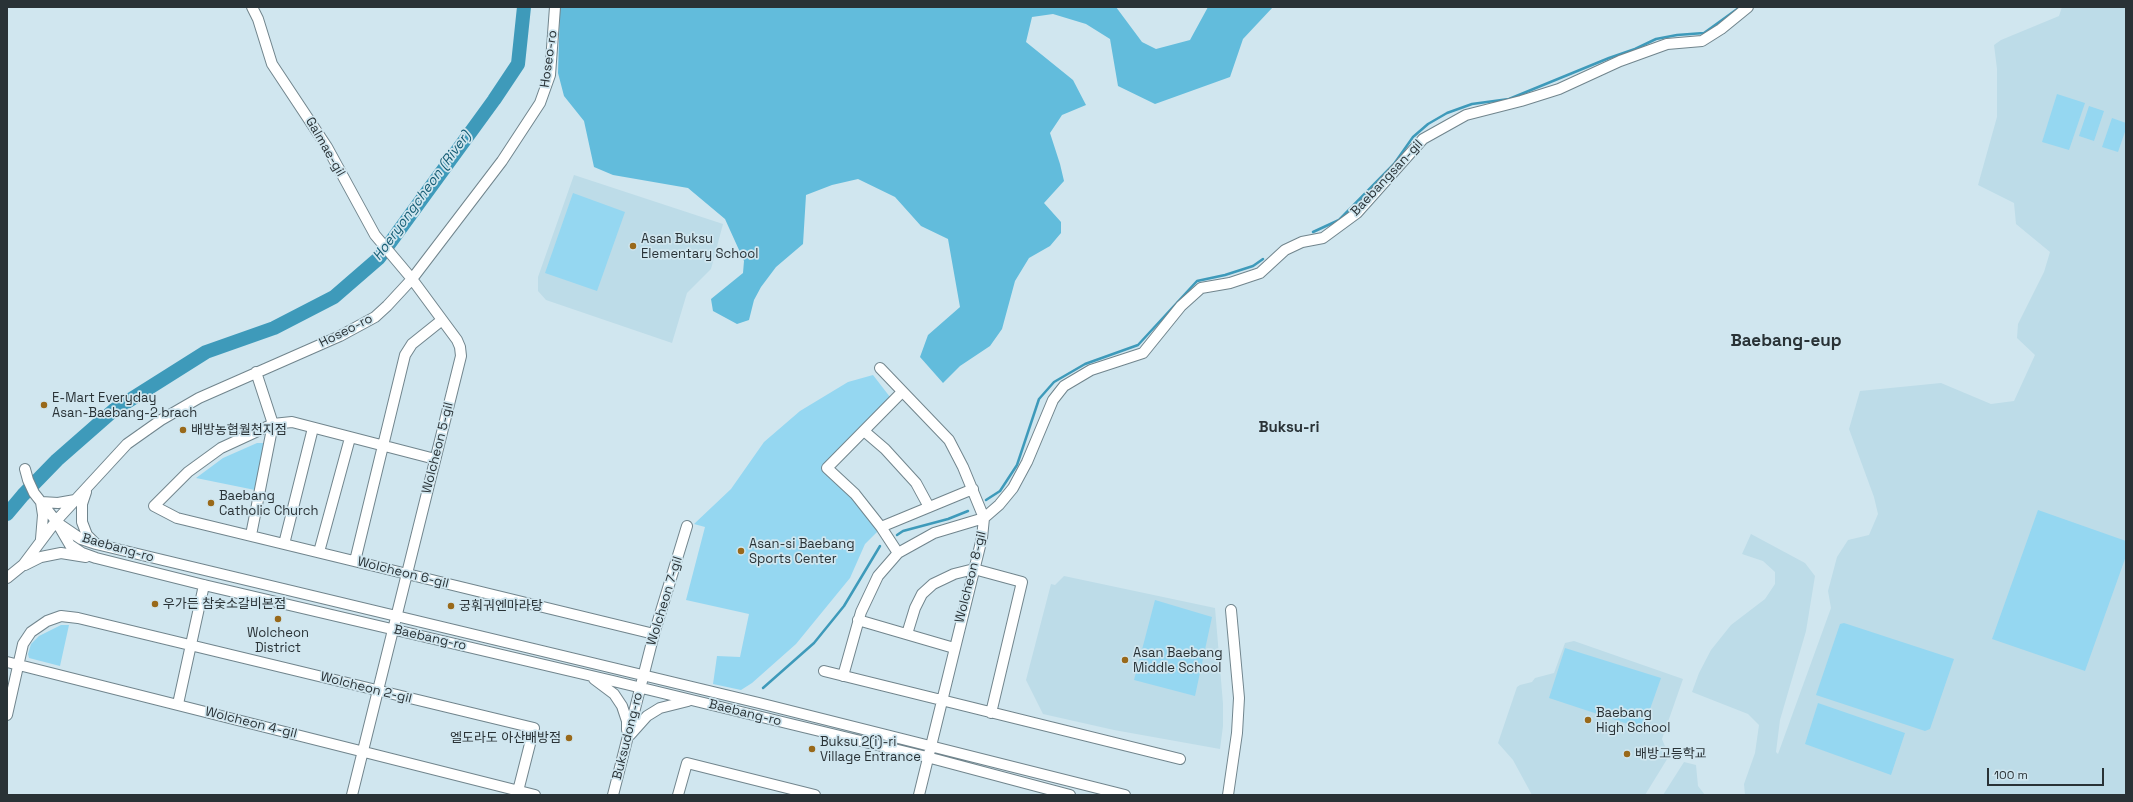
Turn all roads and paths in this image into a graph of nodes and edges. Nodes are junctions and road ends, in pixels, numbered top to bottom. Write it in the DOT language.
graph roads {
  1 [pos="252,7"];
  2 [pos="556,7"];
  3 [pos="1748,7"];
  4 [pos="412,279"];
  5 [pos="442,320"];
  6 [pos="880,368"];
  7 [pos="256,372"];
  8 [pos="902,392"];
  9 [pos="274,424"];
  10 [pos="313,428"];
  11 [pos="864,431"];
  12 [pos="350,438"];
  13 [pos="384,446"];
  14 [pos="435,459"];
  15 [pos="25,468"];
  16 [pos="88,486"];
  17 [pos="973,489"];
  18 [pos="75,500"];
  19 [pos="929,507"];
  20 [pos="43,508"];
  21 [pos="984,518"];
  22 [pos="56,521"];
  23 [pos="687,526"];
  24 [pos="881,527"];
  25 [pos="251,535"];
  26 [pos="41,542"];
  27 [pos="96,544"];
  28 [pos="284,544"];
  29 [pos="319,552"];
  30 [pos="898,554"];
  31 [pos="98,559"];
  32 [pos="355,561"];
  33 [pos="23,565"];
  34 [pos="974,569"];
  35 [pos="407,574"];
  36 [pos="7,578"];
  37 [pos="204,585"];
  38 [pos="1231,610"];
  39 [pos="396,618"];
  40 [pos="858,620"];
  41 [pos="393,629"];
  42 [pos="654,634"];
  43 [pos="908,634"];
  44 [pos="191,646"];
  45 [pos="954,648"];
  46 [pos="7,662"];
  47 [pos="18,664"];
  48 [pos="824,672"];
  49 [pos="584,674"];
  50 [pos="643,676"];
  51 [pos="843,676"];
  52 [pos="640,687"];
  53 [pos="378,691"];
  54 [pos="693,700"];
  55 [pos="941,701"];
  56 [pos="178,704"];
  57 [pos="991,713"];
  58 [pos="7,715"];
  59 [pos="627,740"];
  60 [pos="930,746"];
  61 [pos="363,751"];
  62 [pos="927,758"];
  63 [pos="1180,758"];
  64 [pos="1035,791"];
  65 [pos="518,793"];
  66 [pos="352,795"];
  67 [pos="535,795"];
  68 [pos="613,795"];
  69 [pos="678,795"];
  70 [pos="815,795"];
  71 [pos="919,795"];
  72 [pos="1070,795"];
  73 [pos="1125,795"];
  74 [pos="1228,795"];
  1 -- 4 [label="street, Galmae-gil"];
  2 -- 4 [label="street, Hoseo-ro"];
  3 -- 21 [label="street, Baebangsan-gil"];
  4 -- 5 [label="street, Wolcheon 5-gil"];
  4 -- 7 [label="street, Hoseo-ro"];
  5 -- 13 [label="street"];
  5 -- 14 [label="street, Wolcheon 5-gil"];
  6 -- 8 [label="street, Wolcheon 8-gil"];
  7 -- 9 [label="street"];
  7 -- 16 [label="street, Hoseo-ro"];
  8 -- 11 [label="street"];
  8 -- 17 [label="street, Wolcheon 8-gil"];
  9 -- 10 [label="street"];
  9 -- 25 [label="street"];
  9 -- 25 [label="street, Wolcheon 6-gil"];
  10 -- 12 [label="street"];
  10 -- 28 [label="street"];
  11 -- 19 [label="street"];
  11 -- 24 [label="street"];
  12 -- 13 [label="street"];
  12 -- 29 [label="street"];
  13 -- 14 [label="street"];
  13 -- 32 [label="street"];
  14 -- 35 [label="street, Wolcheon 5-gil"];
  15 -- 20 [label="street"];
  16 -- 18 [label="street, Hoseo-ro"];
  16 -- 27 [label="street"];
  17 -- 19 [label="street"];
  17 -- 21 [label="street, Wolcheon 8-gil"];
  18 -- 20 [label="street"];
  18 -- 22 [label="street, Hoseo-ro"];
  19 -- 24 [label="street"];
  20 -- 22 [label="street"];
  20 -- 26 [label="street"];
  21 -- 30 [label="street"];
  21 -- 34 [label="street, Wolcheon 8-gil"];
  22 -- 26 [label="street, Hoseo-ro"];
  22 -- 27 [label="street, Baebang-ro"];
  22 -- 31 [label="street, Baebang-ro"];
  23 -- 42 [label="street, Wolcheon 7-gil"];
  24 -- 30 [label="street"];
  25 -- 28 [label="street, Wolcheon 6-gil"];
  26 -- 33 [label="street, Hoseo-ro"];
  27 -- 39 [label="street, Baebang-ro"];
  28 -- 29 [label="street, Wolcheon 6-gil"];
  29 -- 32 [label="street, Wolcheon 6-gil"];
  30 -- 40 [label="street"];
  31 -- 33 [label="street"];
  31 -- 37 [label="street, Baebang-ro"];
  32 -- 35 [label="street, Wolcheon 6-gil"];
  33 -- 36 [label="street"];
  34 -- 43 [label="street"];
  34 -- 45 [label="street, Wolcheon 8-gil"];
  34 -- 57 [label="street"];
  35 -- 39 [label="street, Wolcheon 5-gil"];
  35 -- 42 [label="street, Wolcheon 6-gil"];
  37 -- 41 [label="street, Baebang-ro"];
  37 -- 44 [label="street"];
  38 -- 74 [label="street"];
  39 -- 41 [label="street, Wolcheon 5-gil"];
  39 -- 50 [label="street, Baebang-ro"];
  40 -- 43 [label="street"];
  40 -- 51 [label="street"];
  41 -- 49 [label="street, Baebang-ro"];
  41 -- 53 [label="street, Wolcheon 5-gil"];
  42 -- 50 [label="street, Wolcheon 7-gil"];
  43 -- 45 [label="street"];
  44 -- 47 [label="street, Wolcheon 2-gil"];
  44 -- 53 [label="street, Wolcheon 2-gil"];
  44 -- 56 [label="street"];
  45 -- 55 [label="street, Wolcheon 8-gil"];
  46 -- 47 [label="street, Wolcheon 4-gil"];
  47 -- 56 [label="street, Wolcheon 4-gil"];
  47 -- 58 [label="street"];
  48 -- 51 [label="street"];
  49 -- 52 [label="street, Baebang-ro"];
  49 -- 59 [label="street"];
  50 -- 52 [label="street, Buksudong-ro"];
  50 -- 60 [label="street, Baebang-ro"];
  51 -- 55 [label="street"];
  52 -- 54 [label="street, Baebang-ro"];
  52 -- 59 [label="street, Buksudong-ro"];
  53 -- 61 [label="street, Wolcheon 5-gil"];
  53 -- 65 [label="street, Wolcheon 2-gil"];
  54 -- 59 [label="street"];
  54 -- 62 [label="street, Baebang-ro"];
  55 -- 57 [label="street"];
  55 -- 60 [label="street, Wolcheon 8-gil"];
  56 -- 61 [label="street, Wolcheon 4-gil"];
  57 -- 63 [label="street"];
  59 -- 68 [label="street, Buksudong-ro"];
  60 -- 62 [label="street"];
  60 -- 73 [label="street, Baebang-ro"];
  61 -- 65 [label="street, Wolcheon 4-gil"];
  61 -- 66 [label="street, Wolcheon 5-gil"];
  62 -- 64 [label="street, Baebang-ro"];
  62 -- 71 [label="street"];
  64 -- 72 [label="street, Baebang-ro"];
  65 -- 67 [label="street, Wolcheon 4-gil"];
  69 -- 70 [label="street"];
}
